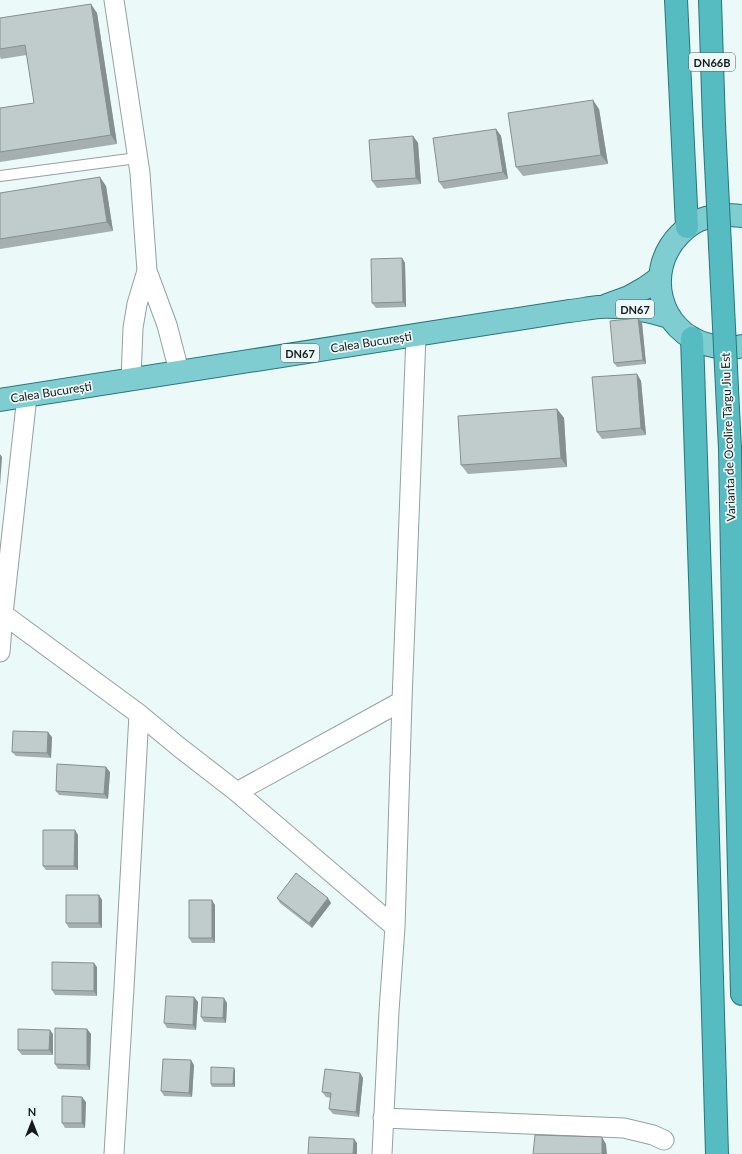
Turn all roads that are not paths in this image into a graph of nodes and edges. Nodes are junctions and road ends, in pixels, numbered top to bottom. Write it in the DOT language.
graph roads {
  1 [pos="114,0"];
  2 [pos="676,0"];
  3 [pos="710,0"];
  4 [pos="137,158"];
  5 [pos="0,176"];
  6 [pos="742,216"];
  7 [pos="687,227"];
  8 [pos="147,271"];
  9 [pos="659,278"];
  10 [pos="600,307"];
  11 [pos="670,317"];
  12 [pos="416,335"];
  13 [pos="692,338"];
  14 [pos="742,346"];
  15 [pos="179,372"];
  16 [pos="130,379"];
  17 [pos="27,396"];
  18 [pos="0,400"];
  19 [pos="3,614"];
  20 [pos="0,652"];
  21 [pos="402,701"];
  22 [pos="139,714"];
  23 [pos="237,792"];
  24 [pos="396,927"];
  25 [pos="742,994"];
  26 [pos="383,1118"];
  27 [pos="664,1140"];
  28 [pos="114,1154"];
  29 [pos="382,1154"];
  30 [pos="717,1154"];
  1 -- 4 [label="street"];
  2 -- 7 [label="highway"];
  3 -- 25 [label="highway, Varianta de Ocolire Târgu Jiu Est / DN66B, bridge"];
  4 -- 5 [label="lane"];
  4 -- 8 [label="street"];
  6 -- 7 [label="main road"];
  7 -- 9 [label="main road"];
  8 -- 15 [label="street"];
  8 -- 16 [label="street"];
  9 -- 10 [label="main road, Calea București"];
  9 -- 11 [label="main road"];
  10 -- 11 [label="main road, Calea București / DN67"];
  10 -- 12 [label="main road, Calea București / DN67"];
  11 -- 13 [label="main road"];
  12 -- 15 [label="main road, Calea București / DN67"];
  12 -- 21 [label="street"];
  13 -- 14 [label="main road"];
  13 -- 30 [label="highway"];
  15 -- 16 [label="main road, Calea București / DN67"];
  16 -- 17 [label="main road, Calea București / DN67"];
  17 -- 18 [label="main road, Calea București / DN67"];
  17 -- 19 [label="street"];
  19 -- 20 [label="street"];
  19 -- 22 [label="street"];
  21 -- 23 [label="street"];
  21 -- 24 [label="street"];
  22 -- 23 [label="street"];
  22 -- 28 [label="street"];
  23 -- 24 [label="street"];
  24 -- 26 [label="street"];
  26 -- 27 [label="street"];
  26 -- 29 [label="street"];
}
